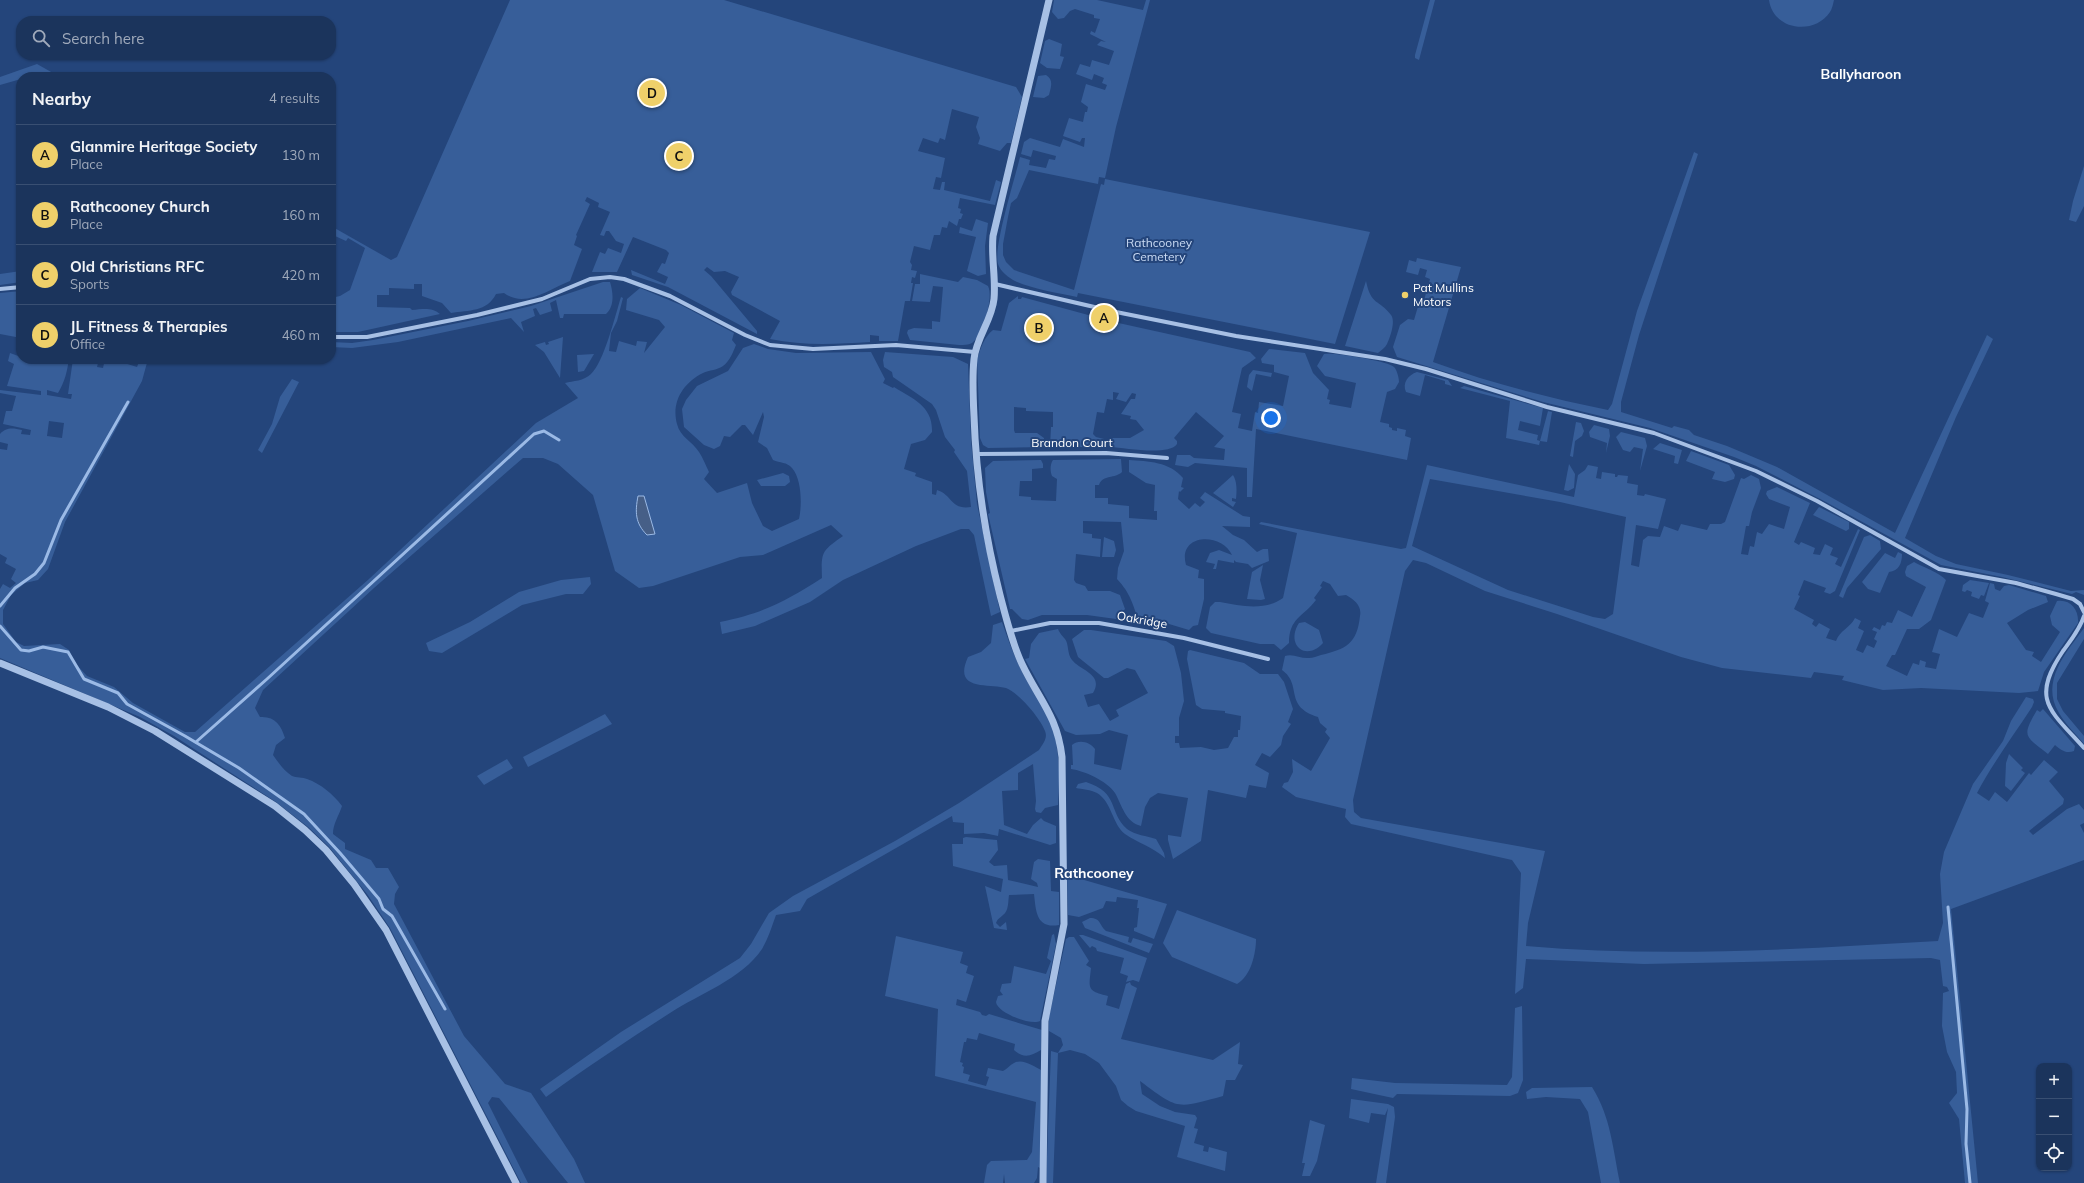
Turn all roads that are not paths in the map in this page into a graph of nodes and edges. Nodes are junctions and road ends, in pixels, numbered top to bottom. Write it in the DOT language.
graph roads {
  1 [pos="1049,0"];
  2 [pos="995,284"];
  3 [pos="16,287"];
  4 [pos="0,289"];
  5 [pos="336,337"];
  6 [pos="975,352"];
  7 [pos="976,454"];
  8 [pos="1167,458"];
  9 [pos="2084,610"];
  10 [pos="2084,616"];
  11 [pos="1011,631"];
  12 [pos="1268,659"];
  13 [pos="0,663"];
  14 [pos="2084,748"];
  15 [pos="516,1183"];
  16 [pos="1043,1183"];
  1 -- 2 [label="street"];
  2 -- 6 [label="street"];
  2 -- 9 [label="street"];
  3 -- 4 [label="street"];
  5 -- 6 [label="street"];
  6 -- 7 [label="street"];
  7 -- 8 [label="street, Brandon Court"];
  7 -- 11 [label="street"];
  10 -- 14 [label="street"];
  11 -- 12 [label="street, Oakridge"];
  11 -- 16 [label="street"];
  13 -- 15 [label="street"];
}
